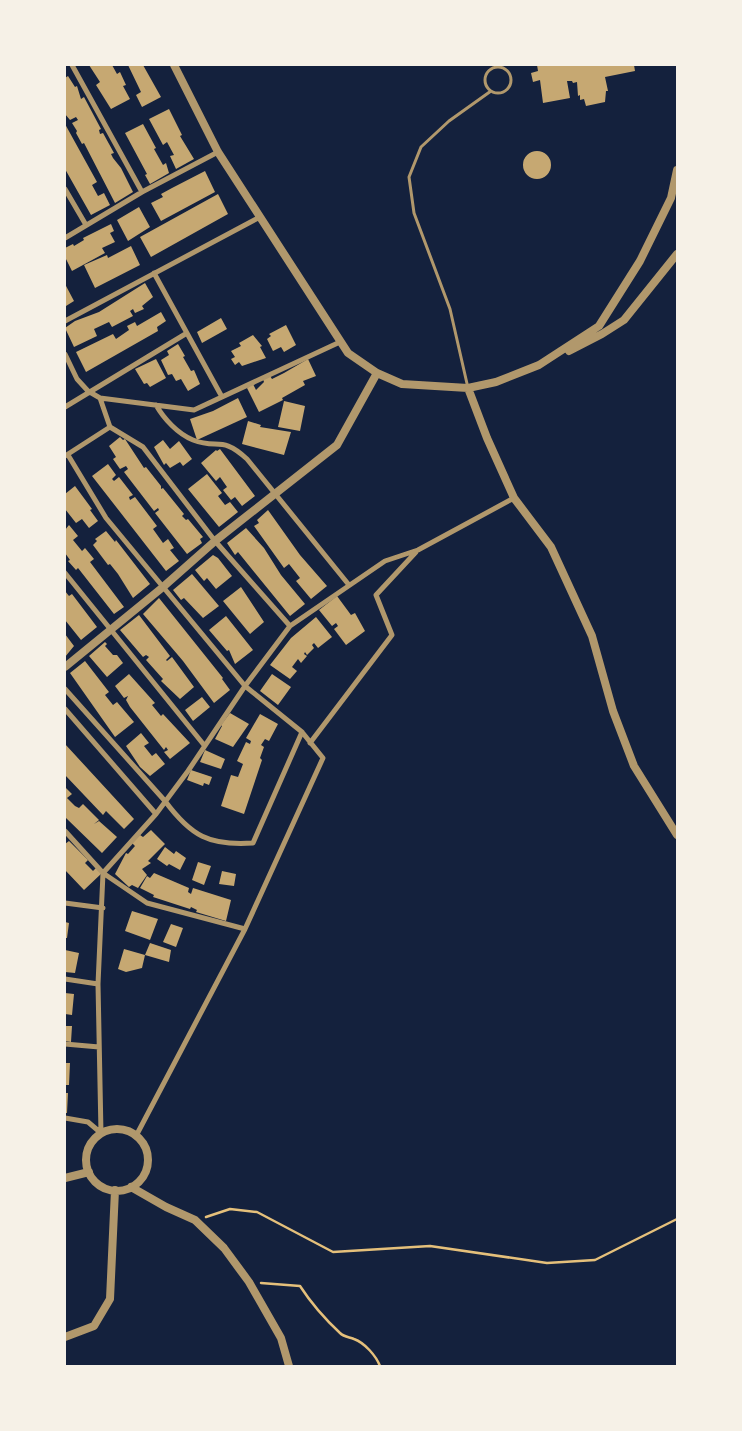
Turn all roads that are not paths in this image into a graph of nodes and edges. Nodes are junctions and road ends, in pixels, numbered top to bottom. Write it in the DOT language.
graph roads {
  1 [pos="72,65"];
  2 [pos="174,65"];
  3 [pos="491,91"];
  4 [pos="218,152"];
  5 [pos="677,170"];
  6 [pos="65,189"];
  7 [pos="142,192"];
  8 [pos="260,217"];
  9 [pos="86,225"];
  10 [pos="65,238"];
  11 [pos="677,254"];
  12 [pos="154,273"];
  13 [pos="65,321"];
  14 [pos="187,332"];
  15 [pos="340,342"];
  16 [pos="65,354"];
  17 [pos="539,365"];
  18 [pos="377,373"];
  19 [pos="468,388"];
  20 [pos="88,391"];
  21 [pos="222,397"];
  22 [pos="100,398"];
  23 [pos="156,405"];
  24 [pos="65,407"];
  25 [pos="110,427"];
  26 [pos="66,456"];
  27 [pos="274,494"];
  28 [pos="514,498"];
  29 [pos="215,540"];
  30 [pos="418,550"];
  31 [pos="65,573"];
  32 [pos="348,585"];
  33 [pos="164,588"];
  34 [pos="290,626"];
  35 [pos="112,630"];
  36 [pos="65,666"];
  37 [pos="245,686"];
  38 [pos="65,689"];
  39 [pos="65,709"];
  40 [pos="302,732"];
  41 [pos="310,743"];
  42 [pos="204,745"];
  43 [pos="165,801"];
  44 [pos="156,814"];
  45 [pos="65,831"];
  46 [pos="677,835"];
  47 [pos="103,874"];
  48 [pos="65,903"];
  49 [pos="103,908"];
  50 [pos="245,929"];
  51 [pos="65,979"];
  52 [pos="98,984"];
  53 [pos="65,1044"];
  54 [pos="99,1047"];
  55 [pos="65,1118"];
  56 [pos="101,1133"];
  57 [pos="136,1136"];
  58 [pos="89,1172"];
  59 [pos="65,1178"];
  60 [pos="131,1187"];
  61 [pos="115,1190"];
  62 [pos="65,1336"];
  63 [pos="289,1366"];
  1 -- 7 [label="street"];
  2 -- 4 [label="street"];
  3 -- 3 [label="lane"];
  3 -- 19 [label="lane"];
  4 -- 7 [label="street"];
  4 -- 8 [label="street"];
  5 -- 17 [label="street"];
  6 -- 9 [label="street"];
  7 -- 9 [label="street"];
  8 -- 12 [label="street"];
  8 -- 15 [label="street"];
  9 -- 10 [label="street"];
  11 -- 17 [label="street"];
  12 -- 13 [label="street"];
  12 -- 14 [label="street"];
  14 -- 20 [label="street"];
  14 -- 21 [label="street"];
  15 -- 18 [label="street"];
  15 -- 21 [label="street"];
  16 -- 20 [label="street"];
  17 -- 19 [label="street"];
  18 -- 19 [label="street"];
  18 -- 27 [label="street"];
  19 -- 28 [label="street"];
  20 -- 22 [label="street"];
  20 -- 24 [label="street"];
  21 -- 23 [label="street"];
  22 -- 23 [label="street"];
  22 -- 25 [label="street"];
  23 -- 27 [label="street"];
  25 -- 26 [label="street"];
  25 -- 29 [label="street"];
  26 -- 33 [label="street"];
  27 -- 29 [label="street"];
  27 -- 32 [label="street"];
  28 -- 30 [label="street"];
  28 -- 46 [label="street"];
  29 -- 33 [label="street"];
  29 -- 34 [label="street"];
  30 -- 32 [label="street"];
  30 -- 41 [label="street"];
  31 -- 35 [label="street"];
  32 -- 34 [label="street"];
  33 -- 35 [label="street"];
  33 -- 37 [label="street"];
  34 -- 37 [label="street"];
  35 -- 36 [label="street"];
  35 -- 42 [label="street"];
  37 -- 40 [label="street"];
  37 -- 42 [label="street"];
  38 -- 43 [label="street"];
  39 -- 44 [label="street"];
  40 -- 41 [label="street"];
  40 -- 43 [label="street"];
  41 -- 50 [label="street"];
  42 -- 43 [label="street"];
  43 -- 44 [label="street"];
  44 -- 47 [label="street"];
  45 -- 47 [label="street"];
  47 -- 49 [label="street"];
  47 -- 50 [label="street"];
  48 -- 49 [label="street"];
  49 -- 52 [label="street"];
  50 -- 57 [label="street"];
  51 -- 52 [label="street"];
  52 -- 54 [label="street"];
  53 -- 54 [label="street"];
  54 -- 56 [label="street"];
  55 -- 56 [label="street"];
  56 -- 57 [label="street"];
  56 -- 58 [label="street"];
  57 -- 60 [label="street"];
  58 -- 59 [label="street"];
  58 -- 61 [label="street"];
  60 -- 61 [label="street"];
  60 -- 63 [label="street"];
  61 -- 62 [label="street"];
}
